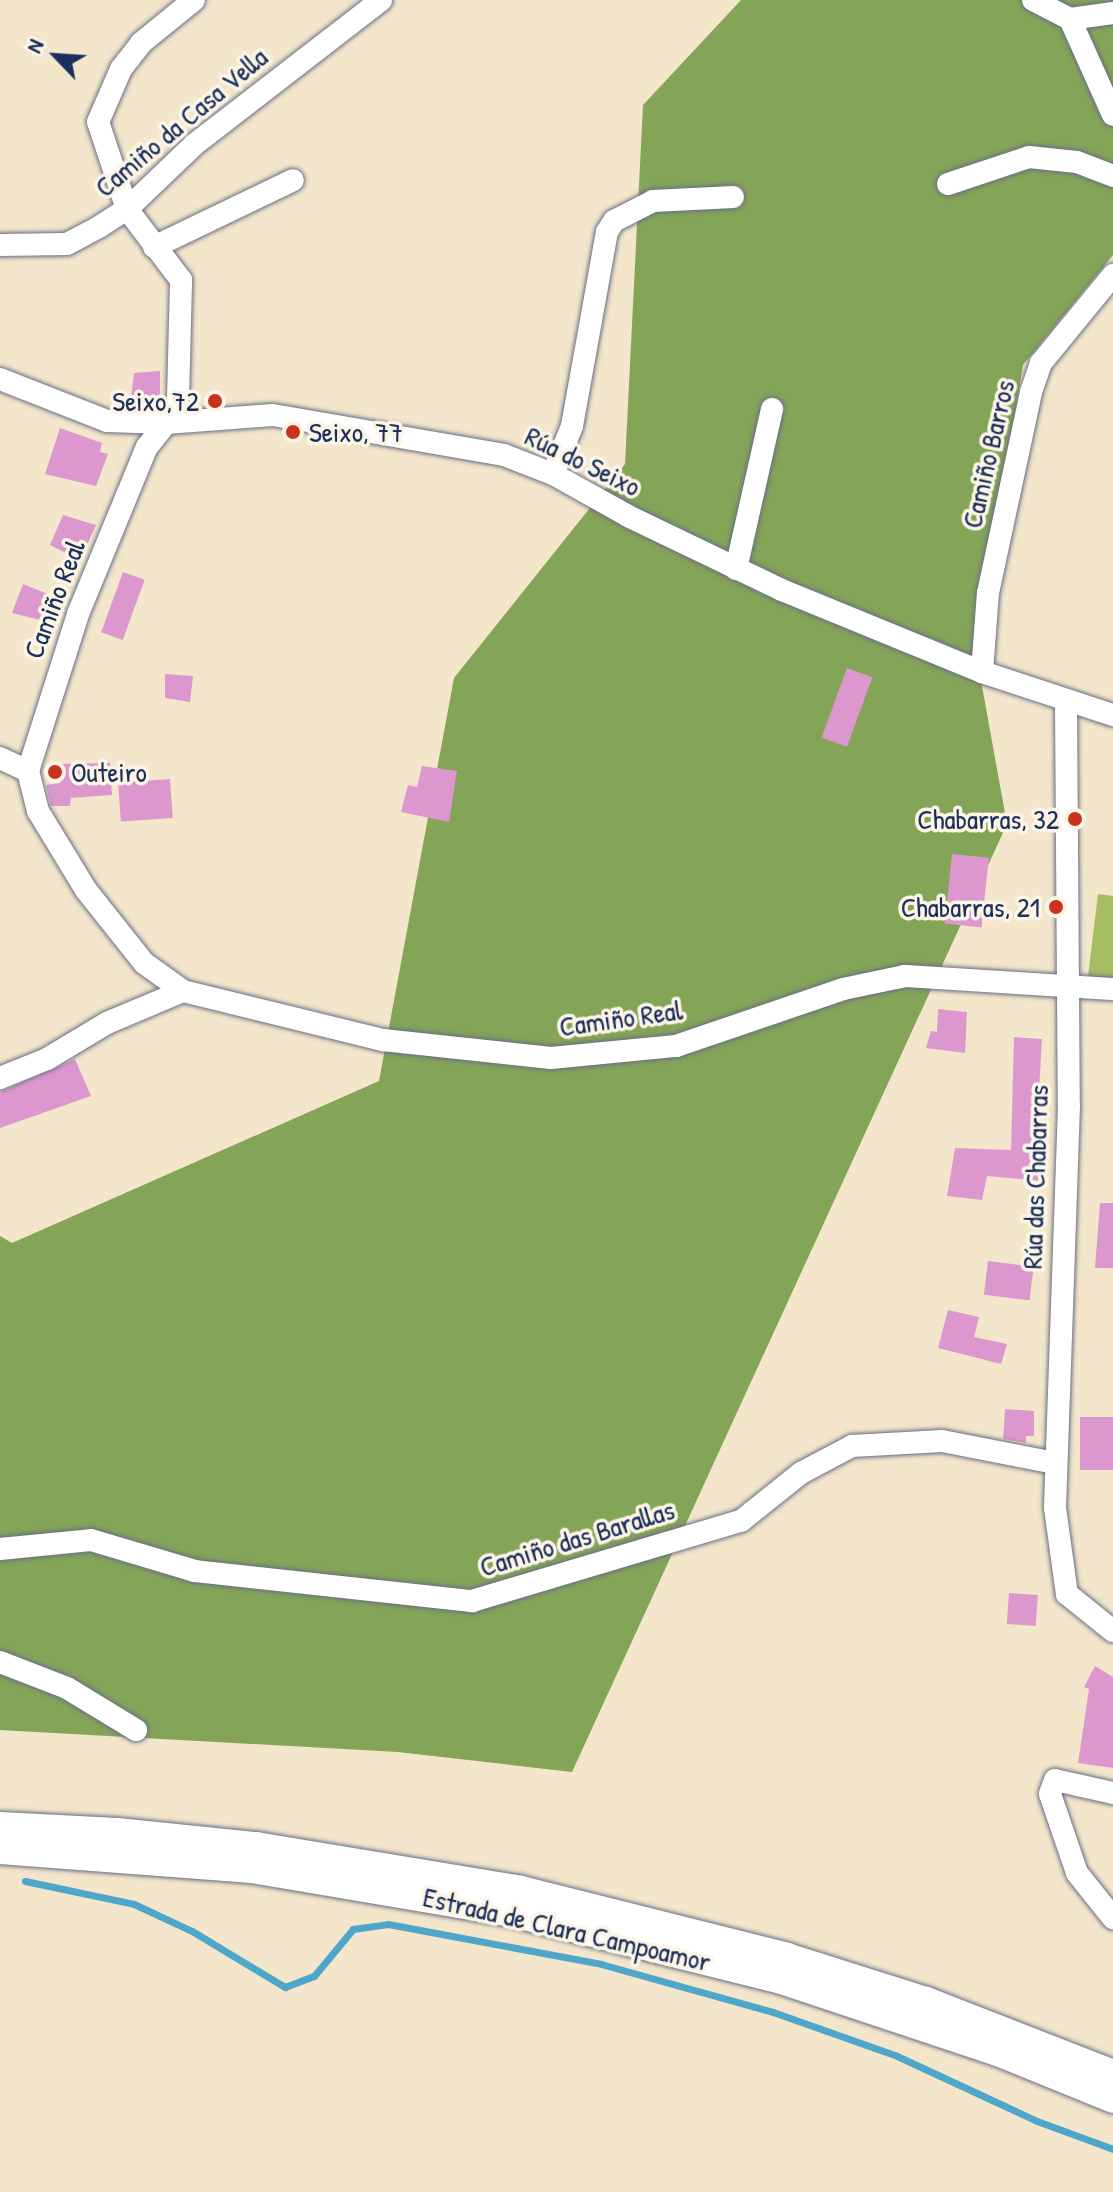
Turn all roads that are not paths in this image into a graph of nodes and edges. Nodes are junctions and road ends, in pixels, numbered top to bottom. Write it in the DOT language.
graph roads {
  1 [pos="194,0"];
  2 [pos="381,0"];
  3 [pos="1033,0"];
  4 [pos="1113,13"];
  5 [pos="1070,19"];
  6 [pos="1113,115"];
  7 [pos="1113,176"];
  8 [pos="293,180"];
  9 [pos="948,184"];
  10 [pos="733,197"];
  11 [pos="127,209"];
  12 [pos="0,245"];
  13 [pos="154,247"];
  14 [pos="1113,275"];
  15 [pos="0,379"];
  16 [pos="772,409"];
  17 [pos="166,423"];
  18 [pos="553,474"];
  19 [pos="736,569"];
  20 [pos="982,672"];
  21 [pos="1066,702"];
  22 [pos="1113,715"];
  23 [pos="0,758"];
  24 [pos="28,771"];
  25 [pos="1069,985"];
  26 [pos="1113,989"];
  27 [pos="183,991"];
  28 [pos="0,1078"];
  29 [pos="1055,1463"];
  30 [pos="0,1549"];
  31 [pos="1113,1631"];
  32 [pos="0,1662"];
  33 [pos="136,1730"];
  34 [pos="1113,1793"];
  35 [pos="0,1826"];
  36 [pos="0,1850"];
  37 [pos="1113,1918"];
  38 [pos="1113,2074"];
  39 [pos="1113,2099"];
  1 -- 11 [label="street, Camiño Real"];
  2 -- 11 [label="street, Camiño da Casa Vella"];
  3 -- 5 [label="street"];
  4 -- 5 [label="street"];
  5 -- 6 [label="street"];
  7 -- 9 [label="street"];
  8 -- 13 [label="street"];
  10 -- 18 [label="street"];
  11 -- 12 [label="street, Camiño da Casa Vella"];
  11 -- 13 [label="street, Camiño Real"];
  13 -- 17 [label="street, Camiño Real"];
  14 -- 20 [label="street, Camiño Barros"];
  15 -- 17 [label="street, Rúa do Seixo"];
  16 -- 19 [label="street"];
  17 -- 18 [label="street, Rúa do Seixo"];
  17 -- 24 [label="street, Camiño Real"];
  18 -- 19 [label="street, Rúa do Seixo"];
  19 -- 20 [label="street, Rúa do Seixo"];
  20 -- 21 [label="street, Rúa do Seixo"];
  21 -- 22 [label="street, Rúa do Seixo"];
  21 -- 25 [label="street, Rúa das Chabarras"];
  23 -- 24 [label="street"];
  24 -- 27 [label="street, Camiño Real"];
  25 -- 26 [label="street, Camiño Real"];
  25 -- 27 [label="street, Camiño Real"];
  25 -- 29 [label="street, Rúa das Chabarras"];
  27 -- 28 [label="street"];
  29 -- 30 [label="street, Camiño das Barallas"];
  29 -- 31 [label="street, Rúa das Chabarras"];
  32 -- 33 [label="street"];
  34 -- 37 [label="street"];
  35 -- 38 [label="main road, Estrada de Clara Campoamor"];
  36 -- 39 [label="main road, Estrada de Clara Campoamor"];
}
